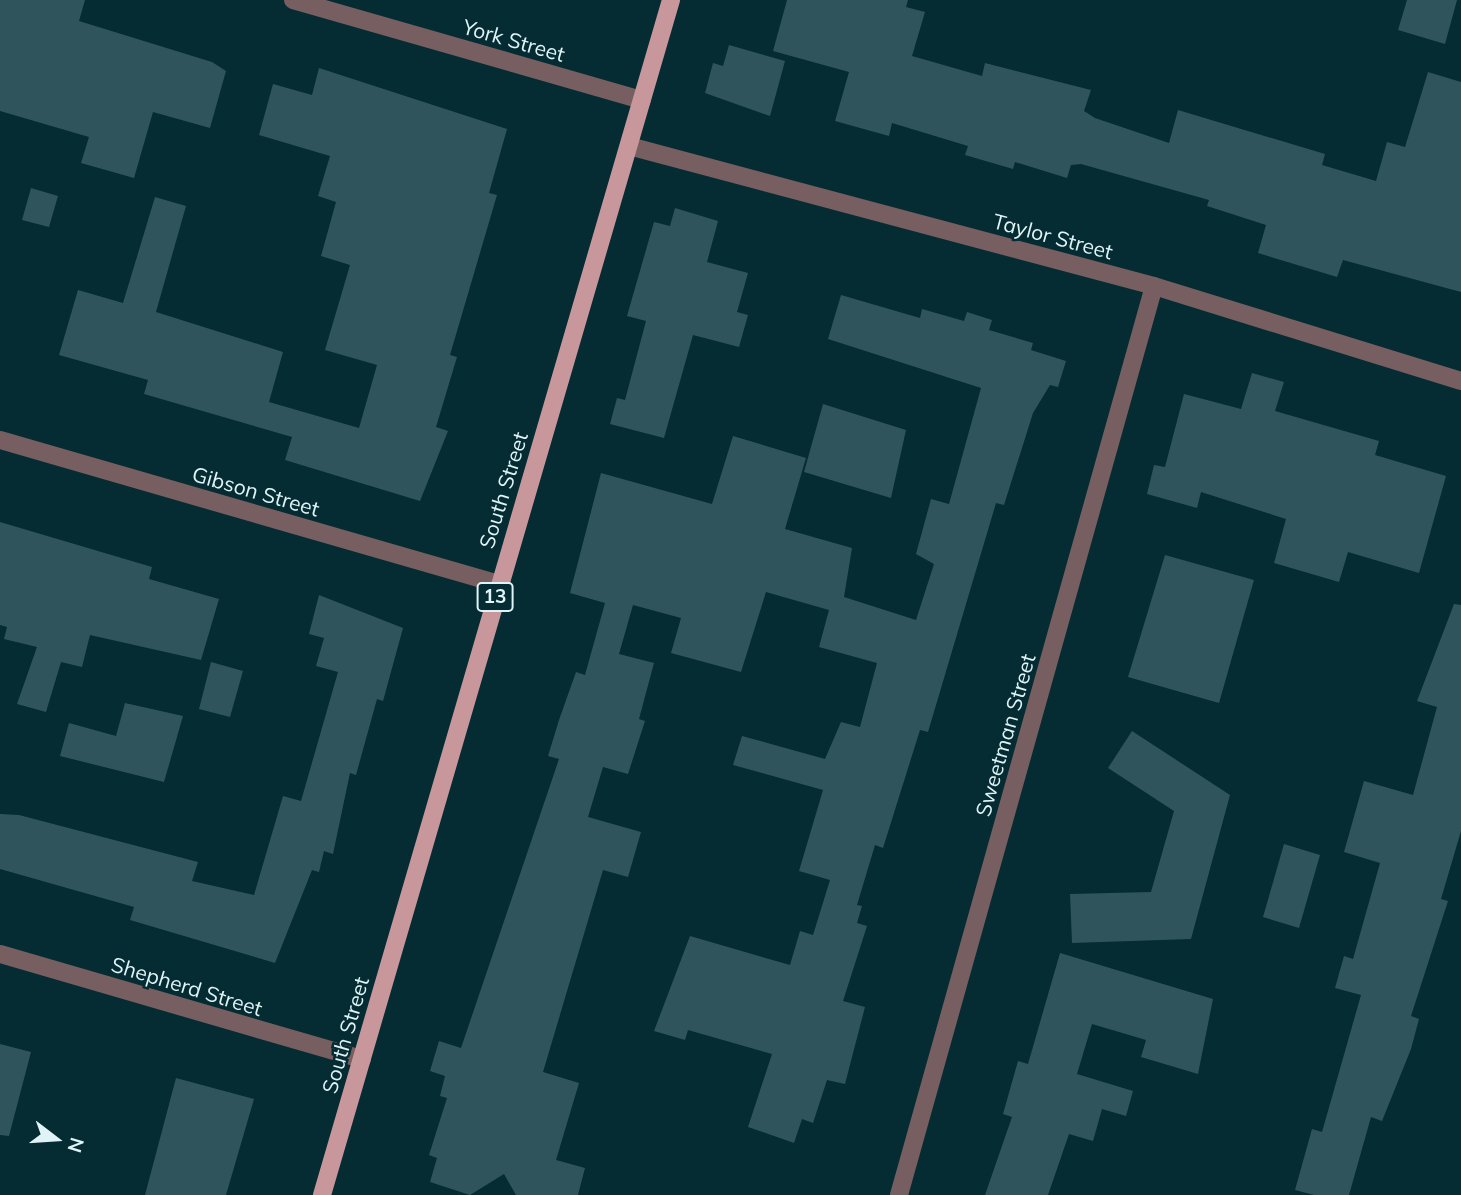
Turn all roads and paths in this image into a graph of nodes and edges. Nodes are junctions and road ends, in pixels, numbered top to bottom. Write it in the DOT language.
graph roads {
  1 [pos="293,0"];
  2 [pos="671,0"];
  3 [pos="642,100"];
  4 [pos="629,146"];
  5 [pos="1154,286"];
  6 [pos="1461,381"];
  7 [pos="0,440"];
  8 [pos="499,584"];
  9 [pos="0,954"];
  10 [pos="362,1059"];
  11 [pos="322,1195"];
  12 [pos="899,1195"];
  1 -- 3 [label="street, York Street"];
  2 -- 3 [label="main road, South Street / 13"];
  3 -- 4 [label="main road, South Street / 13"];
  4 -- 5 [label="street, Taylor Street"];
  4 -- 8 [label="main road, South Street / 13"];
  5 -- 6 [label="street, Taylor Street"];
  5 -- 12 [label="street, Sweetman Street"];
  7 -- 8 [label="street, Gibson Street"];
  8 -- 10 [label="main road, South Street / 13"];
  9 -- 10 [label="street, Shepherd Street"];
  10 -- 11 [label="main road, South Street / 13"];
}
